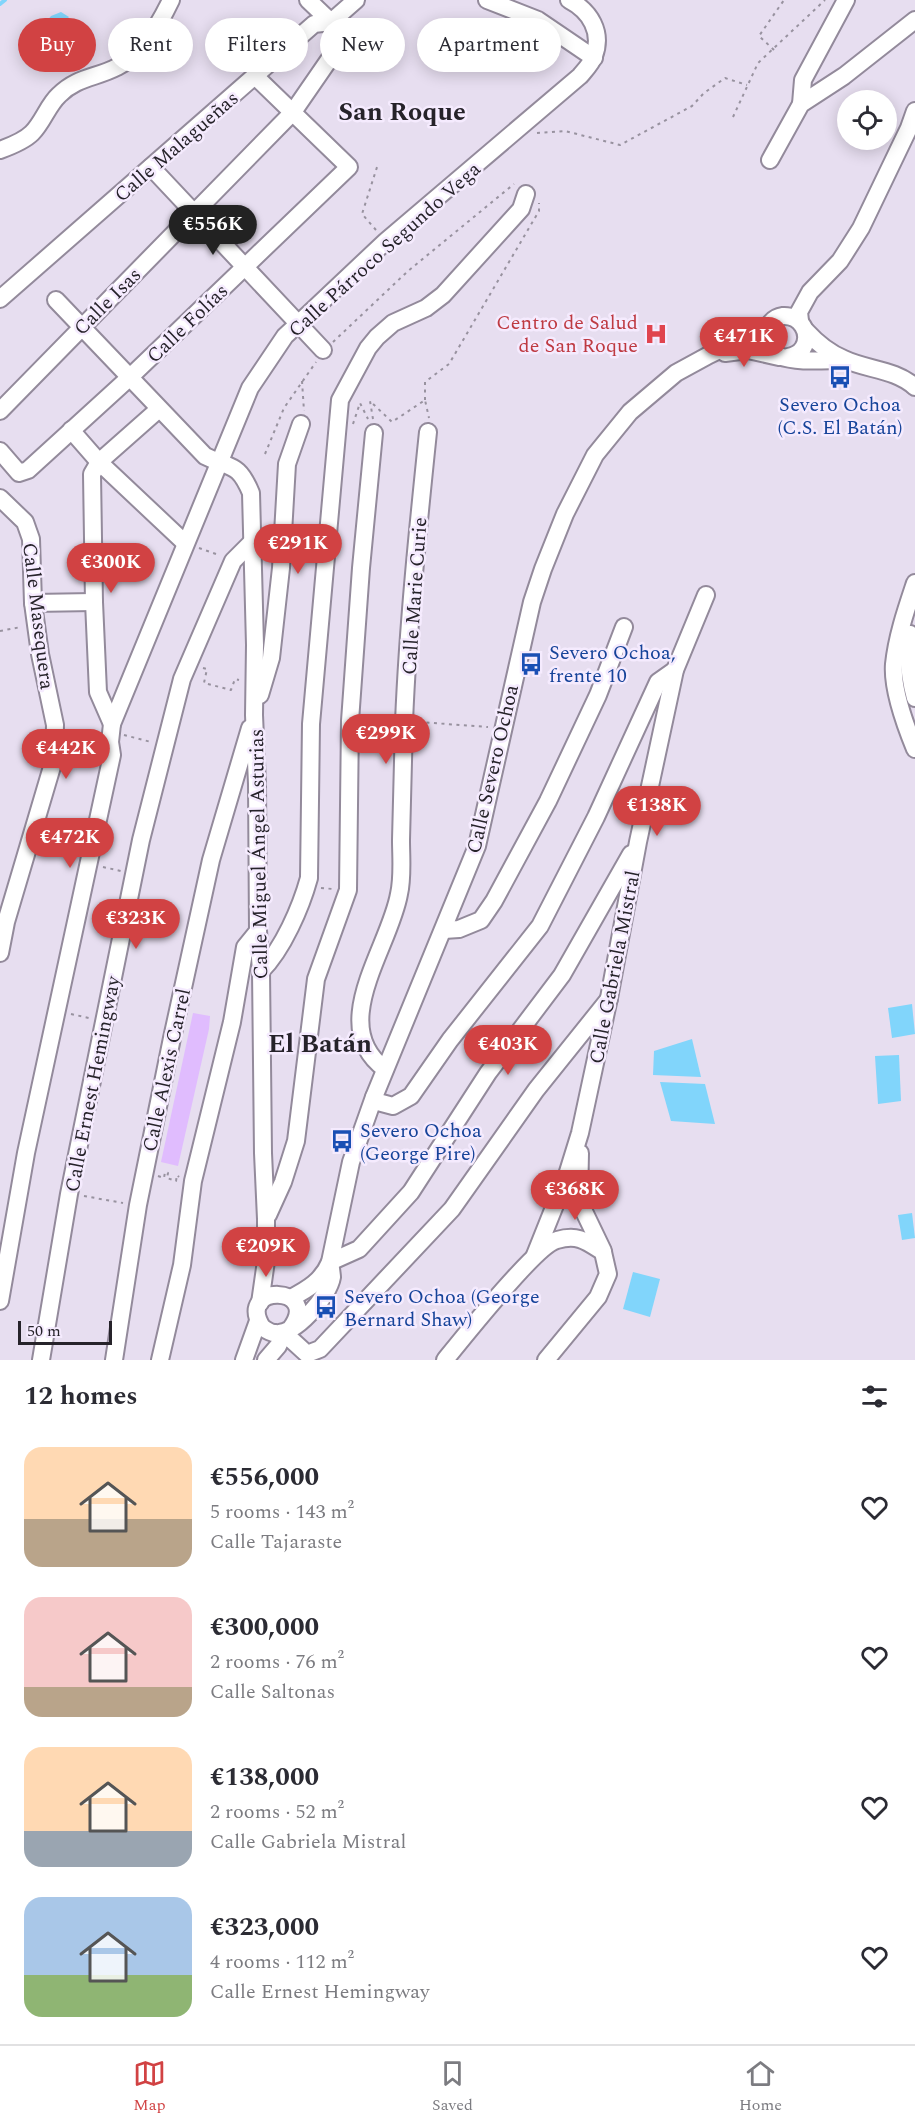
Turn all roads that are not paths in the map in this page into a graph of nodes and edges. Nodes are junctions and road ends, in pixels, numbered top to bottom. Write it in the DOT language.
graph roads {
  1 [pos="171,0"];
  2 [pos="308,0"];
  3 [pos="356,0"];
  4 [pos="487,0"];
  5 [pos="569,0"];
  6 [pos="846,0"];
  7 [pos="327,18"];
  8 [pos="336,18"];
  9 [pos="915,20"];
  10 [pos="320,23"];
  11 [pos="594,58"];
  12 [pos="321,72"];
  13 [pos="256,76"];
  14 [pos="801,104"];
  15 [pos="915,111"];
  16 [pos="293,112"];
  17 [pos="0,150"];
  18 [pos="770,160"];
  19 [pos="151,167"];
  20 [pos="523,187"];
  21 [pos="195,213"];
  22 [pos="246,266"];
  23 [pos="0,299"];
  24 [pos="56,300"];
  25 [pos="299,323"];
  26 [pos="803,326"];
  27 [pos="81,327"];
  28 [pos="767,327"];
  29 [pos="324,351"];
  30 [pos="709,355"];
  31 [pos="784,357"];
  32 [pos="844,360"];
  33 [pos="129,378"];
  34 [pos="915,387"];
  35 [pos="159,409"];
  36 [pos="0,411"];
  37 [pos="301,424"];
  38 [pos="71,430"];
  39 [pos="428,432"];
  40 [pos="375,433"];
  41 [pos="0,451"];
  42 [pos="99,462"];
  43 [pos="220,464"];
  44 [pos="0,498"];
  45 [pos="185,543"];
  46 [pos="252,543"];
  47 [pos="915,583"];
  48 [pos="915,593"];
  49 [pos="706,595"];
  50 [pos="94,602"];
  51 [pos="33,603"];
  52 [pos="901,625"];
  53 [pos="624,627"];
  54 [pos="911,657"];
  55 [pos="675,670"];
  56 [pos="915,698"];
  57 [pos="254,715"];
  58 [pos="112,728"];
  59 [pos="915,749"];
  60 [pos="638,842"];
  61 [pos="444,930"];
  62 [pos="258,931"];
  63 [pos="0,953"];
  64 [pos="261,971"];
  65 [pos="609,998"];
  66 [pos="386,1070"];
  67 [pos="374,1097"];
  68 [pos="580,1133"];
  69 [pos="266,1219"];
  70 [pos="603,1252"];
  71 [pos="535,1255"];
  72 [pos="266,1261"];
  73 [pos="330,1262"];
  74 [pos="288,1297"];
  75 [pos="0,1301"];
  76 [pos="260,1303"];
  77 [pos="258,1321"];
  78 [pos="287,1330"];
  79 [pos="41,1360"];
  80 [pos="114,1360"];
  81 [pos="160,1360"];
  82 [pos="244,1360"];
  83 [pos="266,1360"];
  84 [pos="445,1360"];
  85 [pos="546,1360"];
  1 -- 17 [label="street"];
  2 -- 7 [label="street"];
  3 -- 8 [label="street, Calle Malagueñas"];
  4 -- 11 [label="street"];
  5 -- 11 [label="street"];
  6 -- 14 [label="street"];
  9 -- 14 [label="street"];
  10 -- 13 [label="street, Calle Malagueñas"];
  11 -- 25 [label="street, Calle Párroco Segundo Vega"];
  12 -- 16 [label="street, Calle Isas"];
  13 -- 16 [label="street"];
  13 -- 19 [label="street, Calle Malagueñas"];
  14 -- 18 [label="street"];
  15 -- 26 [label="street"];
  16 -- 21 [label="street, Calle Isas"];
  16 -- 22 [label="street, Calle Folías"];
  19 -- 21 [label="street"];
  19 -- 23 [label="street, Calle Malagueñas"];
  20 -- 64 [label="street"];
  21 -- 22 [label="street"];
  21 -- 27 [label="street, Calle Isas"];
  22 -- 25 [label="street"];
  22 -- 33 [label="street, Calle Folías"];
  24 -- 27 [label="street"];
  25 -- 29 [label="street"];
  25 -- 43 [label="street, Calle Párroco Segundo Vega"];
  26 -- 28 [label="street"];
  26 -- 31 [label="street"];
  26 -- 32 [label="street"];
  27 -- 33 [label="street"];
  27 -- 36 [label="street, Calle Isas"];
  28 -- 30 [label="street, Calle Severo Ochoa"];
  28 -- 31 [label="street"];
  30 -- 31 [label="street, Calle Severo Ochoa"];
  30 -- 61 [label="street, Calle Severo Ochoa"];
  31 -- 32 [label="street, Calle Severo Ochoa"];
  32 -- 34 [label="street"];
  33 -- 35 [label="street"];
  33 -- 38 [label="street, Calle Folías"];
  35 -- 42 [label="street"];
  35 -- 43 [label="street"];
  37 -- 57 [label="street"];
  38 -- 41 [label="street, Calle Folías"];
  38 -- 42 [label="street"];
  39 -- 66 [label="street, Calle Marie Curie"];
  40 -- 69 [label="street"];
  42 -- 45 [label="street"];
  42 -- 50 [label="street"];
  43 -- 45 [label="street, Calle Párroco Segundo Vega"];
  43 -- 46 [label="street, Calle Miguel Ángel Asturias"];
  44 -- 51 [label="street, Calle Masequera"];
  45 -- 58 [label="street, Calle Párroco Segundo Vega"];
  46 -- 57 [label="street, Calle Miguel Ángel Asturias"];
  46 -- 79 [label="street, Calle Ernest Hemingway"];
  47 -- 52 [label="street"];
  48 -- 54 [label="street"];
  49 -- 55 [label="street, Calle Gabriela Mistral"];
  50 -- 51 [label="street"];
  50 -- 58 [label="street"];
  51 -- 63 [label="street, Calle Masequera"];
  52 -- 54 [label="street"];
  52 -- 59 [label="street"];
  53 -- 61 [label="street"];
  54 -- 56 [label="street"];
  55 -- 60 [label="street, Calle Gabriela Mistral"];
  55 -- 67 [label="street"];
  57 -- 62 [label="street, Calle Miguel Ángel Asturias"];
  57 -- 80 [label="street, Calle Alexis Carrel"];
  58 -- 75 [label="street, Calle Párroco Segundo Vega"];
  60 -- 65 [label="street, Calle Gabriela Mistral"];
  60 -- 73 [label="street"];
  61 -- 66 [label="street, Calle Severo Ochoa"];
  62 -- 64 [label="street, Calle Miguel Ángel Asturias"];
  62 -- 81 [label="street"];
  64 -- 69 [label="street, Calle Miguel Ángel Asturias"];
  65 -- 68 [label="street, Calle Gabriela Mistral"];
  65 -- 78 [label="street"];
  66 -- 67 [label="street, Calle Severo Ochoa"];
  67 -- 73 [label="street, Calle Severo Ochoa"];
  68 -- 70 [label="street, Calle Gabriela Mistral"];
  68 -- 71 [label="street, Calle Gabriela Mistral"];
  69 -- 72 [label="street, Calle Miguel Ángel Asturias"];
  70 -- 71 [label="street"];
  70 -- 85 [label="street"];
  71 -- 84 [label="street"];
  72 -- 74 [label="street, Calle Miguel Ángel Asturias"];
  72 -- 76 [label="street, Calle Miguel Ángel Asturias"];
  73 -- 74 [label="street"];
  73 -- 78 [label="street, Calle Severo Ochoa"];
  74 -- 76 [label="street"];
  74 -- 78 [label="street"];
  76 -- 77 [label="street"];
  77 -- 78 [label="street"];
  77 -- 82 [label="street"];
  78 -- 83 [label="street"];
}
